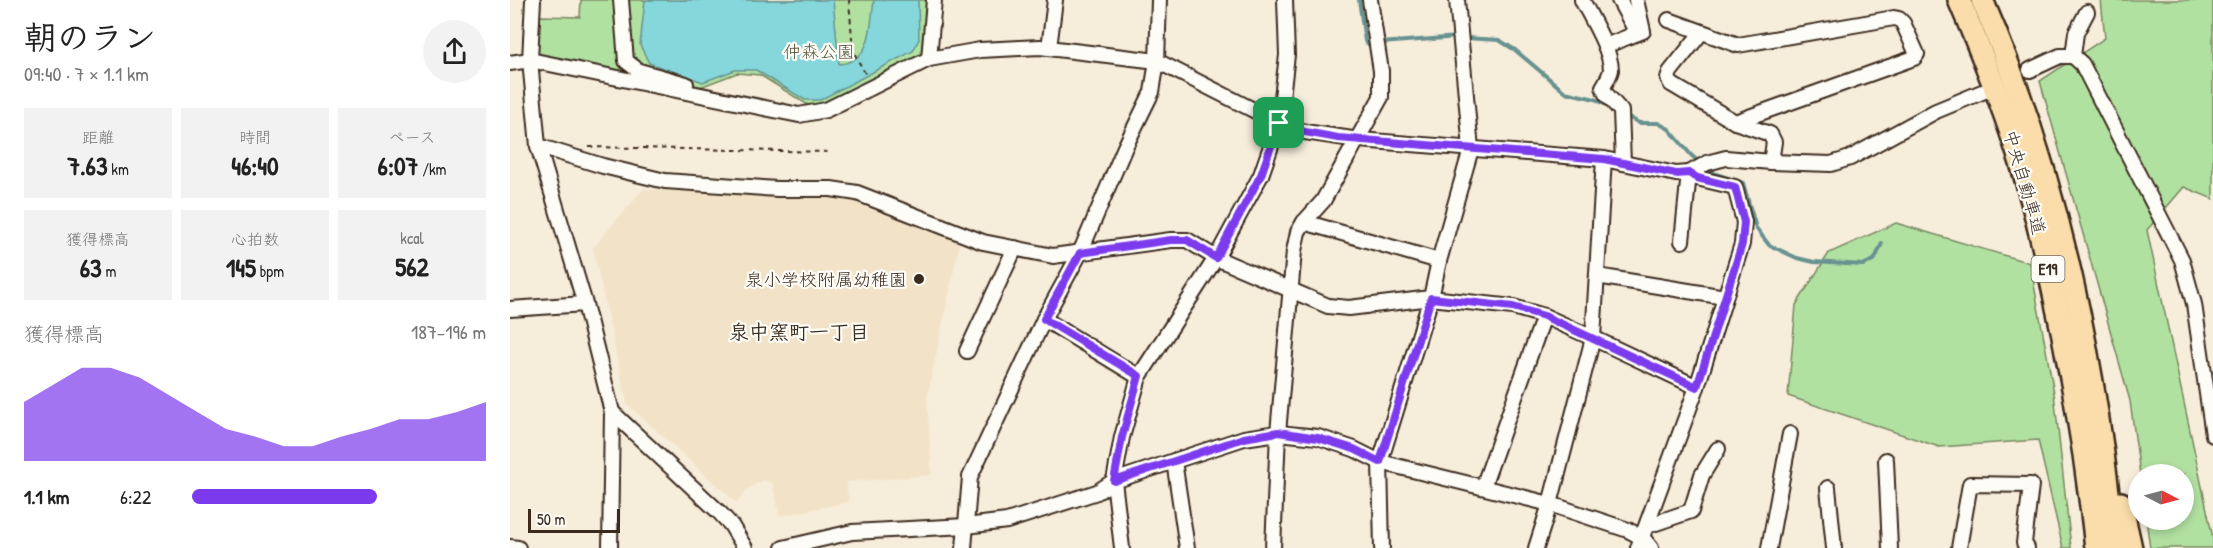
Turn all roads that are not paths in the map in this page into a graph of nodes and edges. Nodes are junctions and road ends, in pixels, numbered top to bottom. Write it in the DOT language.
graph roads {
  1 [pos="533,0"];
  2 [pos="621,0"];
  3 [pos="934,0"];
  4 [pos="1055,0"];
  5 [pos="1159,0"];
  6 [pos="1285,0"];
  7 [pos="1370,0"];
  8 [pos="1457,0"];
  9 [pos="1582,0"];
  10 [pos="1619,0"];
  11 [pos="1636,0"];
  12 [pos="1959,0"];
  13 [pos="1982,0"];
  14 [pos="2087,12"];
  15 [pos="1669,20"];
  16 [pos="1637,33"];
  17 [pos="1701,33"];
  18 [pos="1605,46"];
  19 [pos="1049,48"];
  20 [pos="2073,56"];
  21 [pos="929,59"];
  22 [pos="530,60"];
  23 [pos="1157,61"];
  24 [pos="510,63"];
  25 [pos="2030,70"];
  26 [pos="1982,92"];
  27 [pos="693,94"];
  28 [pos="1735,122"];
  29 [pos="1279,123"];
  30 [pos="1359,140"];
  31 [pos="538,146"];
  32 [pos="1471,149"];
  33 [pos="1604,159"];
  34 [pos="1771,162"];
  35 [pos="1623,163"];
  36 [pos="1698,168"];
  37 [pos="1304,222"];
  38 [pos="1682,241"];
  39 [pos="1015,248"];
  40 [pos="1080,253"];
  41 [pos="1216,258"];
  42 [pos="1439,261"];
  43 [pos="1597,276"];
  44 [pos="1291,291"];
  45 [pos="1725,297"];
  46 [pos="1431,298"];
  47 [pos="585,304"];
  48 [pos="510,309"];
  49 [pos="1544,316"];
  50 [pos="1044,319"];
  51 [pos="2080,324"];
  52 [pos="1593,338"];
  53 [pos="967,351"];
  54 [pos="1139,376"];
  55 [pos="1697,387"];
  56 [pos="2077,406"];
  57 [pos="612,412"];
  58 [pos="1278,432"];
  59 [pos="1790,434"];
  60 [pos="2213,435"];
  61 [pos="1718,449"];
  62 [pos="1174,460"];
  63 [pos="1886,460"];
  64 [pos="1380,462"];
  65 [pos="1114,481"];
  66 [pos="1483,487"];
  67 [pos="1828,488"];
  68 [pos="1550,504"];
  69 [pos="966,526"];
  70 [pos="1645,540"];
  71 [pos="510,547"];
  72 [pos="518,548"];
  73 [pos="610,548"];
  74 [pos="745,548"];
  75 [pos="783,548"];
  76 [pos="964,548"];
  77 [pos="1122,548"];
  78 [pos="1187,548"];
  79 [pos="1273,548"];
  80 [pos="1382,548"];
  81 [pos="1536,548"];
  82 [pos="1769,548"];
  83 [pos="1834,548"];
  84 [pos="1890,548"];
  85 [pos="1959,548"];
  86 [pos="2026,548"];
  87 [pos="2083,548"];
  88 [pos="2096,548"];
  89 [pos="2114,548"];
  90 [pos="2131,548"];
  1 -- 22 [label="street"];
  2 -- 27 [label="street"];
  3 -- 21 [label="street"];
  4 -- 19 [label="street"];
  5 -- 23 [label="street"];
  6 -- 29 [label="street"];
  7 -- 30 [label="street"];
  8 -- 32 [label="street"];
  9 -- 18 [label="street"];
  10 -- 16 [label="street"];
  11 -- 16 [label="street"];
  12 -- 56 [label="highway, 中央自動車道 / E19"];
  13 -- 51 [label="highway, 中央自動車道 / E19"];
  14 -- 20 [label="street"];
  15 -- 17 [label="street"];
  16 -- 18 [label="street"];
  17 -- 28 [label="street"];
  17 -- 28 [label="street"];
  18 -- 35 [label="street"];
  19 -- 21 [label="street"];
  19 -- 23 [label="street"];
  20 -- 25 [label="street"];
  20 -- 60 [label="street"];
  21 -- 27 [label="street"];
  22 -- 24 [label="street"];
  22 -- 27 [label="street"];
  22 -- 31 [label="street"];
  23 -- 29 [label="street"];
  23 -- 40 [label="street"];
  26 -- 34 [label="street"];
  28 -- 34 [label="street"];
  29 -- 30 [label="street"];
  29 -- 41 [label="street"];
  30 -- 32 [label="street"];
  30 -- 37 [label="street"];
  31 -- 39 [label="street"];
  31 -- 47 [label="street"];
  32 -- 33 [label="street"];
  32 -- 42 [label="street"];
  33 -- 35 [label="street"];
  33 -- 43 [label="street"];
  34 -- 36 [label="street"];
  35 -- 36 [label="street"];
  36 -- 38 [label="street"];
  36 -- 45 [label="street"];
  37 -- 42 [label="street"];
  37 -- 44 [label="street"];
  39 -- 40 [label="street"];
  39 -- 53 [label="street"];
  40 -- 41 [label="street"];
  40 -- 50 [label="street"];
  41 -- 44 [label="street"];
  41 -- 54 [label="street"];
  42 -- 46 [label="street"];
  43 -- 45 [label="street"];
  43 -- 52 [label="street"];
  44 -- 46 [label="street"];
  44 -- 58 [label="street"];
  45 -- 55 [label="street"];
  46 -- 49 [label="street"];
  46 -- 64 [label="street"];
  47 -- 48 [label="street"];
  47 -- 57 [label="street"];
  49 -- 52 [label="street"];
  49 -- 66 [label="street"];
  50 -- 54 [label="street"];
  50 -- 69 [label="street"];
  51 -- 89 [label="highway, 中央自動車道 / E19"];
  51 -- 90 [label="highway"];
  52 -- 55 [label="street"];
  52 -- 68 [label="street"];
  54 -- 65 [label="street"];
  55 -- 70 [label="street"];
  56 -- 87 [label="highway"];
  56 -- 88 [label="highway, 中央自動車道 / E19"];
  57 -- 73 [label="street"];
  57 -- 74 [label="street"];
  58 -- 62 [label="street"];
  58 -- 64 [label="street"];
  58 -- 79 [label="street"];
  59 -- 82 [label="street"];
  61 -- 70 [label="street"];
  62 -- 65 [label="street"];
  62 -- 78 [label="street"];
  63 -- 84 [label="street"];
  64 -- 66 [label="street"];
  64 -- 80 [label="street"];
  65 -- 69 [label="street"];
  65 -- 77 [label="street"];
  66 -- 68 [label="street"];
  67 -- 83 [label="street"];
  68 -- 70 [label="street"];
  68 -- 81 [label="street"];
  69 -- 75 [label="street"];
  69 -- 76 [label="street"];
  71 -- 72 [label="street"];
  85 -- 86 [label="street"];
}
